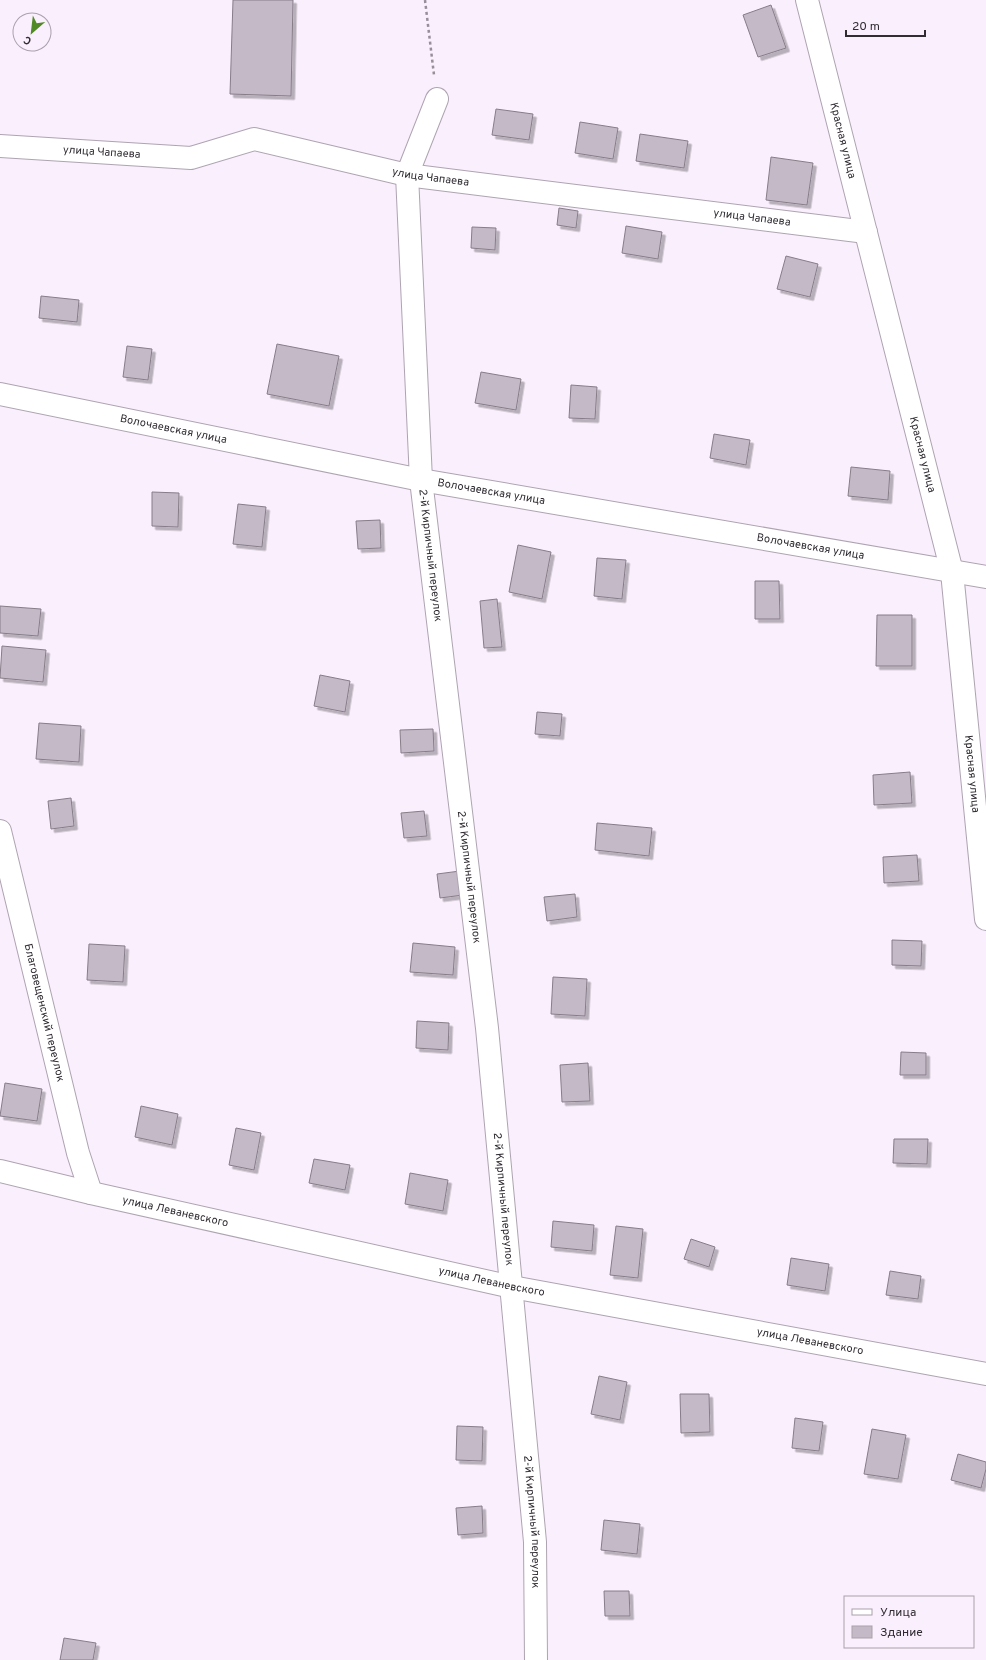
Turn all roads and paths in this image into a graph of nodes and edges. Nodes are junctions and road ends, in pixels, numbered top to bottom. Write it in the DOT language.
graph roads {
  1 [pos="425,0"];
  2 [pos="807,0"];
  3 [pos="437,99"];
  4 [pos="0,146"];
  5 [pos="407,175"];
  6 [pos="866,232"];
  7 [pos="0,394"];
  8 [pos="421,480"];
  9 [pos="952,572"];
  10 [pos="986,577"];
  11 [pos="0,831"];
  12 [pos="986,919"];
  13 [pos="0,1172"];
  14 [pos="91,1193"];
  15 [pos="512,1287"];
  16 [pos="986,1374"];
  17 [pos="536,1660"];
  1 -- 3 [label="path"];
  2 -- 6 [label="street, Красная улица"];
  3 -- 5 [label="street, 2-й Кирпичный переулок"];
  4 -- 5 [label="street, улица Чапаева"];
  5 -- 6 [label="street, улица Чапаева"];
  5 -- 8 [label="street, 2-й Кирпичный переулок"];
  6 -- 9 [label="street, Красная улица"];
  7 -- 8 [label="street, Волочаевская улица"];
  8 -- 9 [label="street, Волочаевская улица"];
  8 -- 15 [label="street, 2-й Кирпичный переулок"];
  9 -- 10 [label="street, Волочаевская улица"];
  9 -- 12 [label="street, Красная улица"];
  11 -- 14 [label="street, Благовещенский переулок"];
  13 -- 14 [label="street, улица Леваневского"];
  14 -- 15 [label="street, улица Леваневского"];
  15 -- 16 [label="street, улица Леваневского"];
  15 -- 17 [label="street, 2-й Кирпичный переулок"];
}
